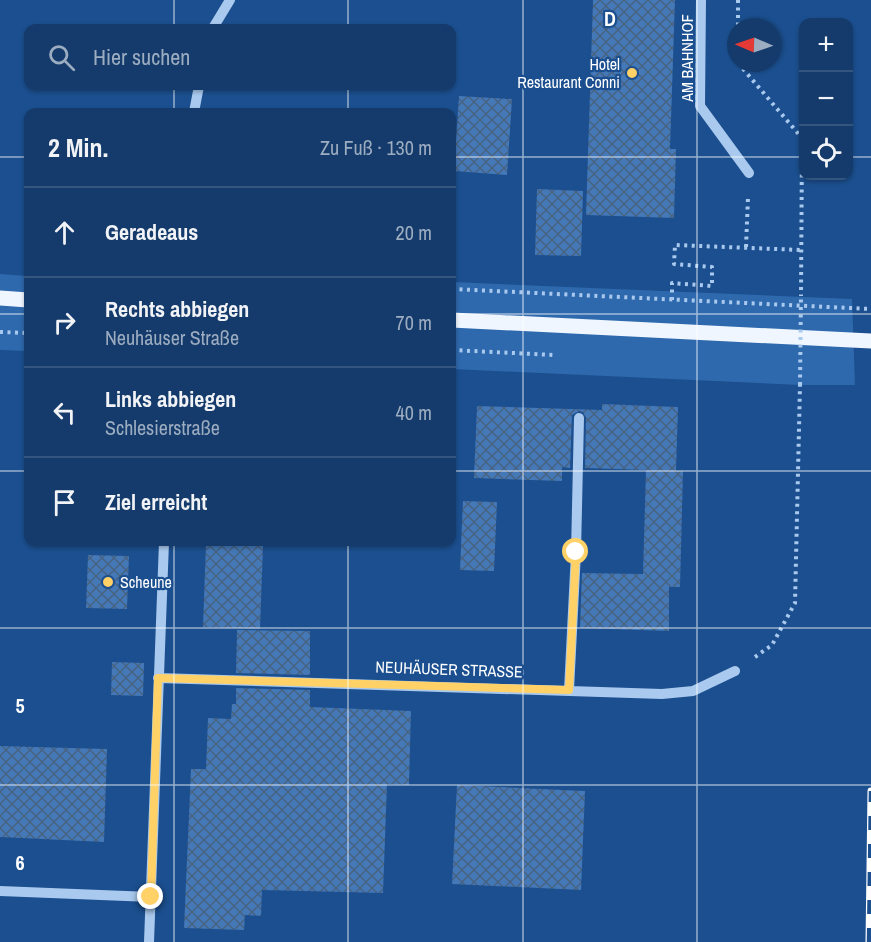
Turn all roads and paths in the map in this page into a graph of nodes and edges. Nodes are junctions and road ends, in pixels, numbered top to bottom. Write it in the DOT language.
graph roads {
  1 [pos="230,0"];
  2 [pos="702,0"];
  3 [pos="738,0"];
  4 [pos="738,18"];
  5 [pos="215,24"];
  6 [pos="746,72"];
  7 [pos="198,90"];
  8 [pos="195,108"];
  9 [pos="749,173"];
  10 [pos="746,247"];
  11 [pos="801,250"];
  12 [pos="456,290"];
  13 [pos="0,298"];
  14 [pos="24,300"];
  15 [pos="672,300"];
  16 [pos="871,309"];
  17 [pos="456,320"];
  18 [pos="0,332"];
  19 [pos="24,333"];
  20 [pos="871,341"];
  21 [pos="579,418"];
  22 [pos="164,546"];
  23 [pos="735,671"];
  24 [pos="158,678"];
  25 [pos="569,690"];
  26 [pos="0,891"];
  27 [pos="151,897"];
  28 [pos="149,942"];
  1 -- 5 [label="street"];
  2 -- 9 [label="street, AM BAHNHOF"];
  3 -- 4 [label="path"];
  6 -- 11 [label="path"];
  7 -- 8 [label="street"];
  9 -- 10 [label="path"];
  10 -- 11 [label="path"];
  10 -- 15 [label="path"];
  11 -- 23 [label="path, bridge"];
  12 -- 15 [label="path"];
  13 -- 14 [label="main road"];
  15 -- 16 [label="path"];
  17 -- 20 [label="main road"];
  18 -- 19 [label="path"];
  21 -- 25 [label="street"];
  22 -- 24 [label="street"];
  23 -- 25 [label="street, NEUHÄUSER STRASSE"];
  24 -- 25 [label="street, NEUHÄUSER STRASSE"];
  24 -- 27 [label="street"];
  26 -- 27 [label="street"];
  27 -- 28 [label="street"];
}
